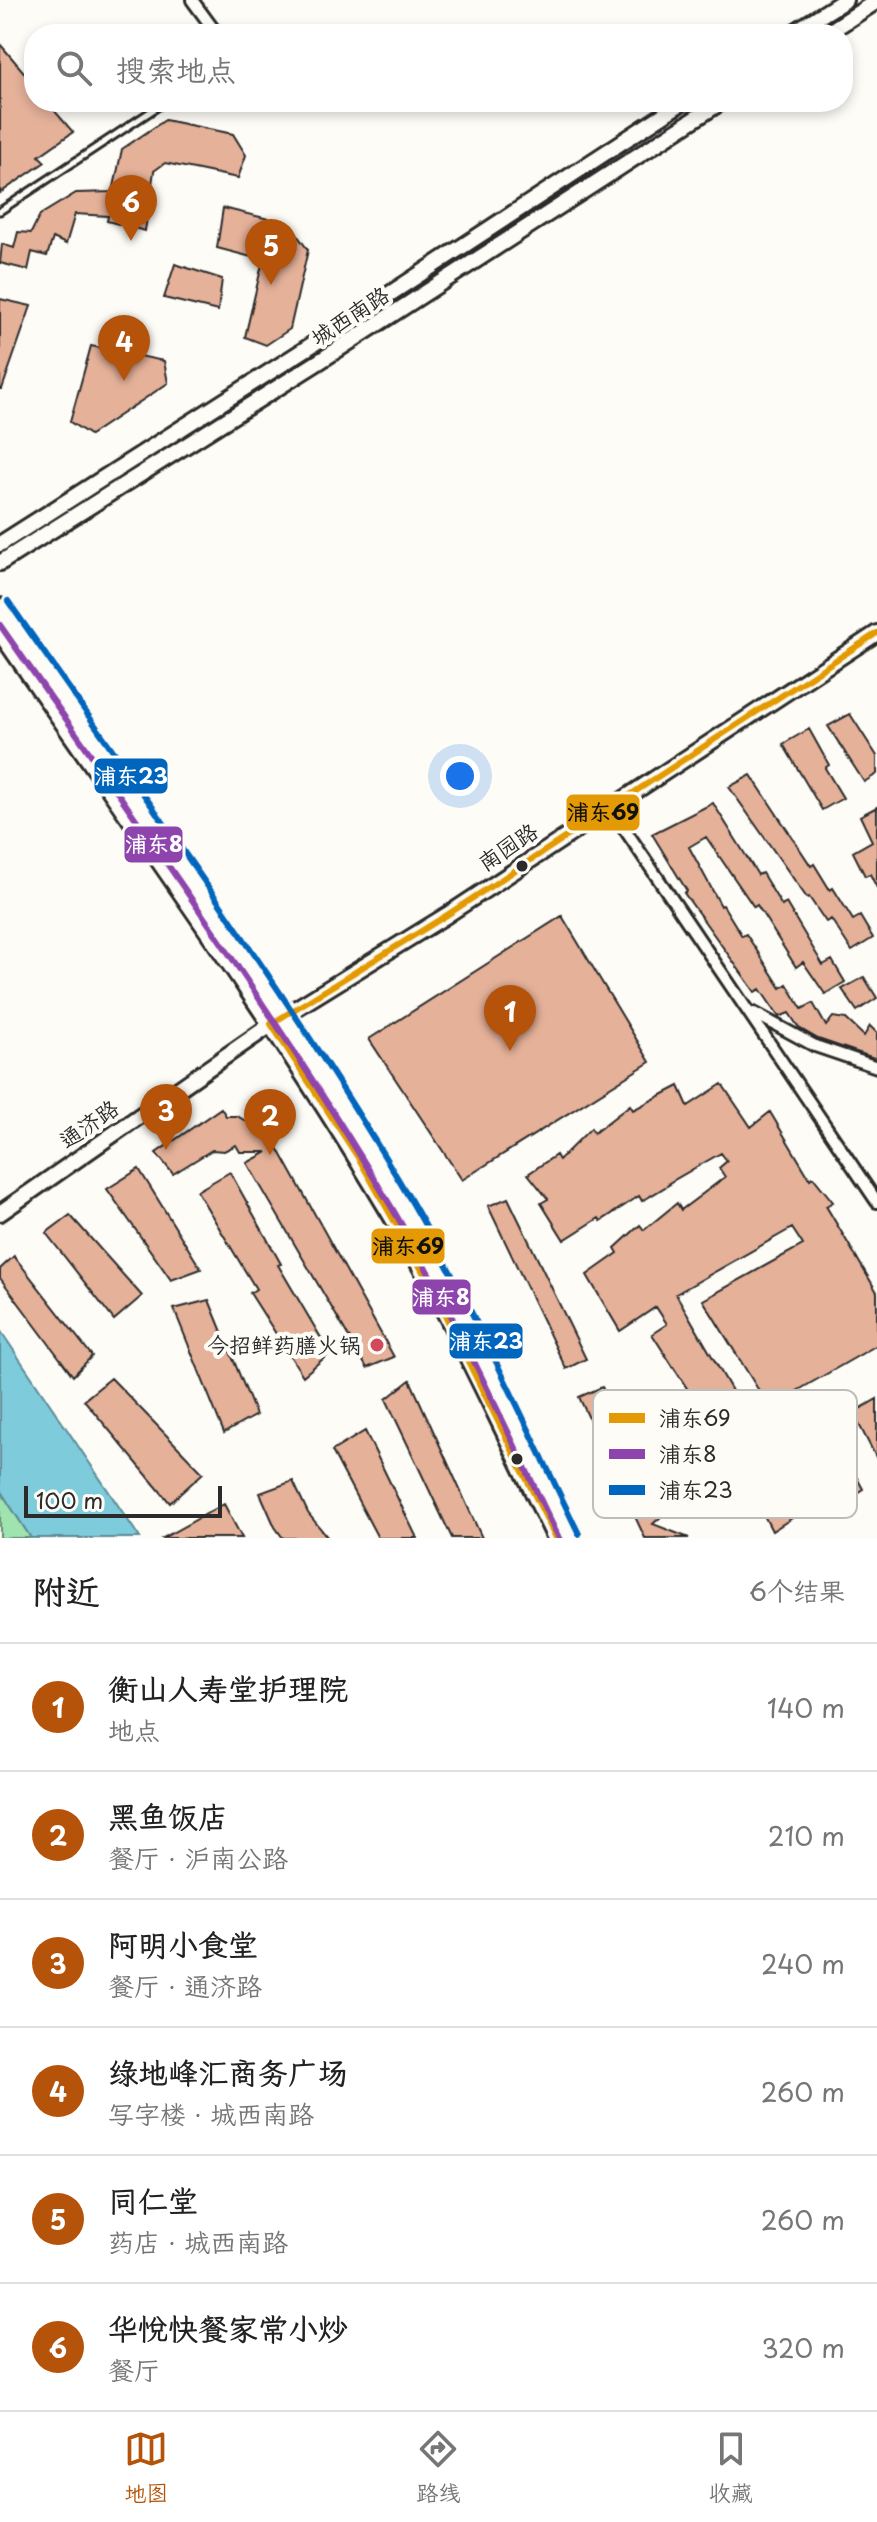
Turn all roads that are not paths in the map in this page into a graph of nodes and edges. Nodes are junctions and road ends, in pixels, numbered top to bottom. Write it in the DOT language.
graph roads {
  1 [pos="192,0"];
  2 [pos="845,0"];
  3 [pos="877,1"];
  4 [pos="210,24"];
  5 [pos="807,24"];
  6 [pos="841,24"];
  7 [pos="150,112"];
  8 [pos="668,112"];
  9 [pos="706,112"];
  10 [pos="0,211"];
  11 [pos="0,544"];
  12 [pos="0,563"];
  13 [pos="0,607"];
  14 [pos="0,631"];
  15 [pos="877,633"];
  16 [pos="110,779"];
  17 [pos="609,806"];
  18 [pos="748,1010"];
  19 [pos="277,1021"];
  20 [pos="877,1067"];
  21 [pos="877,1202"];
  22 [pos="0,1213"];
  23 [pos="556,1538"];
  24 [pos="570,1538"];
  1 -- 4 [label="street"];
  2 -- 5 [label="main road"];
  3 -- 6 [label="main road"];
  7 -- 10 [label="lane"];
  8 -- 11 [label="main road, 城西南路"];
  9 -- 12 [label="main road, 城西南路"];
  13 -- 16 [label="main road"];
  14 -- 16 [label="main road"];
  15 -- 17 [label="main road, 南园路"];
  16 -- 19 [label="main road"];
  17 -- 18 [label="street"];
  17 -- 19 [label="main road, 南园路"];
  18 -- 20 [label="street"];
  18 -- 21 [label="street"];
  19 -- 22 [label="main road, 通济路"];
  19 -- 23 [label="main road"];
  19 -- 24 [label="main road"];
}
